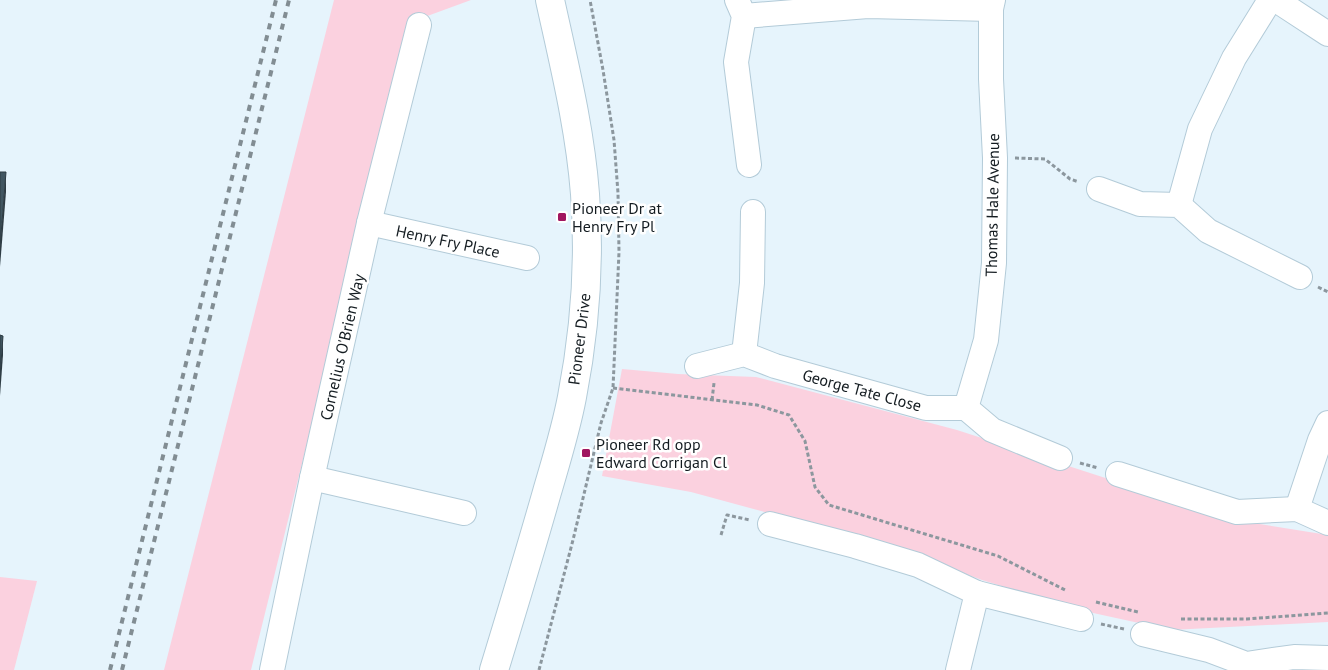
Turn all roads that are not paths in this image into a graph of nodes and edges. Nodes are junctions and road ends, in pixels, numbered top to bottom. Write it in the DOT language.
graph roads {
  1 [pos="550,0"];
  2 [pos="1270,0"];
  3 [pos="1276,0"];
  4 [pos="992,5"];
  5 [pos="740,8"];
  6 [pos="418,25"];
  7 [pos="1328,34"];
  8 [pos="749,165"];
  9 [pos="1099,189"];
  10 [pos="1178,205"];
  11 [pos="753,212"];
  12 [pos="369,223"];
  13 [pos="527,258"];
  14 [pos="1300,277"];
  15 [pos="744,354"];
  16 [pos="697,366"];
  17 [pos="966,408"];
  18 [pos="1328,423"];
  19 [pos="1060,458"];
  20 [pos="1118,474"];
  21 [pos="312,478"];
  22 [pos="1297,509"];
  23 [pos="464,513"];
  24 [pos="1328,522"];
  25 [pos="770,524"];
  26 [pos="977,593"];
  27 [pos="1087,610"];
  28 [pos="1143,624"];
  29 [pos="1328,658"];
  30 [pos="1245,667"];
  31 [pos="272,670"];
  32 [pos="494,670"];
  33 [pos="958,670"];
  1 -- 32 [label="main road, Pioneer Drive"];
  2 -- 10 [label="street"];
  3 -- 7 [label="street"];
  4 -- 5 [label="street"];
  4 -- 17 [label="street, Thomas Hale Avenue"];
  5 -- 8 [label="street"];
  6 -- 12 [label="street, Cornelius O'Brien Way"];
  9 -- 10 [label="street"];
  10 -- 14 [label="street"];
  11 -- 15 [label="street"];
  12 -- 13 [label="street, Henry Fry Place"];
  12 -- 21 [label="street, Cornelius O'Brien Way"];
  15 -- 16 [label="street"];
  15 -- 17 [label="street, George Tate Close"];
  17 -- 19 [label="street"];
  18 -- 22 [label="street"];
  20 -- 22 [label="street"];
  21 -- 23 [label="street"];
  21 -- 31 [label="street, Cornelius O'Brien Way"];
  22 -- 24 [label="street"];
  25 -- 26 [label="street"];
  26 -- 27 [label="street"];
  26 -- 33 [label="street"];
  28 -- 30 [label="street"];
  29 -- 30 [label="street"];
}
